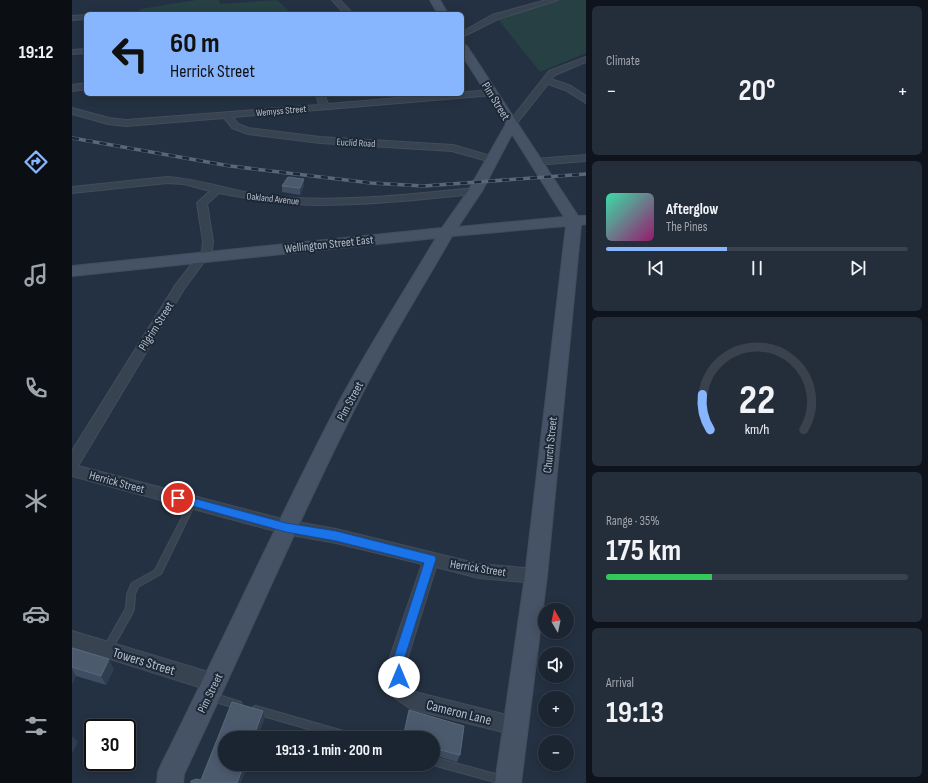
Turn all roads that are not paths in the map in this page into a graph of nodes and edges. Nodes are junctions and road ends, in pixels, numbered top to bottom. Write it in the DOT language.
graph roads {
  1 [pos="336,0"];
  2 [pos="435,0"];
  3 [pos="554,0"];
  4 [pos="532,3"];
  5 [pos="347,12"];
  6 [pos="442,12"];
  7 [pos="84,17"];
  8 [pos="72,18"];
  9 [pos="464,34"];
  10 [pos="464,49"];
  11 [pos="84,51"];
  12 [pos="72,52"];
  13 [pos="586,59"];
  14 [pos="545,80"];
  15 [pos="84,86"];
  16 [pos="72,88"];
  17 [pos="491,93"];
  18 [pos="464,95"];
  19 [pos="321,96"];
  20 [pos="452,96"];
  21 [pos="586,100"];
  22 [pos="324,106"];
  23 [pos="72,111"];
  24 [pos="228,115"];
  25 [pos="511,124"];
  26 [pos="492,157"];
  27 [pos="586,158"];
  28 [pos="535,162"];
  29 [pos="72,190"];
  30 [pos="217,190"];
  31 [pos="475,191"];
  32 [pos="580,220"];
  33 [pos="448,232"];
  34 [pos="201,258"];
  35 [pos="72,271"];
  36 [pos="72,463"];
  37 [pos="72,470"];
  38 [pos="193,502"];
  39 [pos="286,528"];
  40 [pos="431,559"];
  41 [pos="536,576"];
  42 [pos="72,639"];
  43 [pos="107,650"];
  44 [pos="212,690"];
  45 [pos="515,726"];
  46 [pos="333,731"];
  47 [pos="440,762"];
  48 [pos="166,779"];
  49 [pos="508,782"];
  1 -- 5 [label="street"];
  2 -- 6 [label="main road"];
  3 -- 4 [label="street"];
  4 -- 9 [label="street"];
  7 -- 8 [label="street"];
  10 -- 17 [label="main road, Pim Street"];
  11 -- 12 [label="street"];
  13 -- 14 [label="street"];
  14 -- 21 [label="street"];
  14 -- 25 [label="street"];
  15 -- 16 [label="street"];
  17 -- 18 [label="street, Wemyss Street"];
  17 -- 25 [label="main road, Pim Street"];
  19 -- 22 [label="street"];
  20 -- 22 [label="street, Wemyss Street"];
  22 -- 24 [label="street, Wemyss Street"];
  23 -- 24 [label="street, Wemyss Street"];
  24 -- 26 [label="street, Euclid Road"];
  25 -- 26 [label="main road, Pim Street"];
  25 -- 28 [label="main road"];
  26 -- 28 [label="main road"];
  26 -- 31 [label="main road, Pim Street"];
  27 -- 28 [label="street"];
  28 -- 32 [label="main road"];
  29 -- 30 [label="street, Oakland Avenue"];
  30 -- 31 [label="street, Oakland Avenue"];
  30 -- 34 [label="street, Pilgrim Street"];
  31 -- 33 [label="main road, Pim Street"];
  32 -- 33 [label="main road, Wellington Street East"];
  32 -- 41 [label="main road, Church Street"];
  33 -- 34 [label="main road, Wellington Street East"];
  33 -- 39 [label="main road, Pim Street"];
  34 -- 35 [label="main road, Wellington Street East"];
  34 -- 36 [label="street, Pilgrim Street"];
  37 -- 38 [label="street, Herrick Street"];
  38 -- 39 [label="street, Herrick Street"];
  38 -- 43 [label="lane"];
  39 -- 40 [label="street, Herrick Street"];
  39 -- 44 [label="main road, Pim Street"];
  40 -- 41 [label="street, Herrick Street"];
  40 -- 45 [label="street, Cameron Lane"];
  41 -- 45 [label="main road, Church Street"];
  42 -- 43 [label="street, Towers Street"];
  43 -- 44 [label="street, Towers Street"];
  44 -- 46 [label="lane"];
  44 -- 48 [label="main road, Pim Street"];
  45 -- 49 [label="main road, Church Street"];
  47 -- 49 [label="lane"];
}
